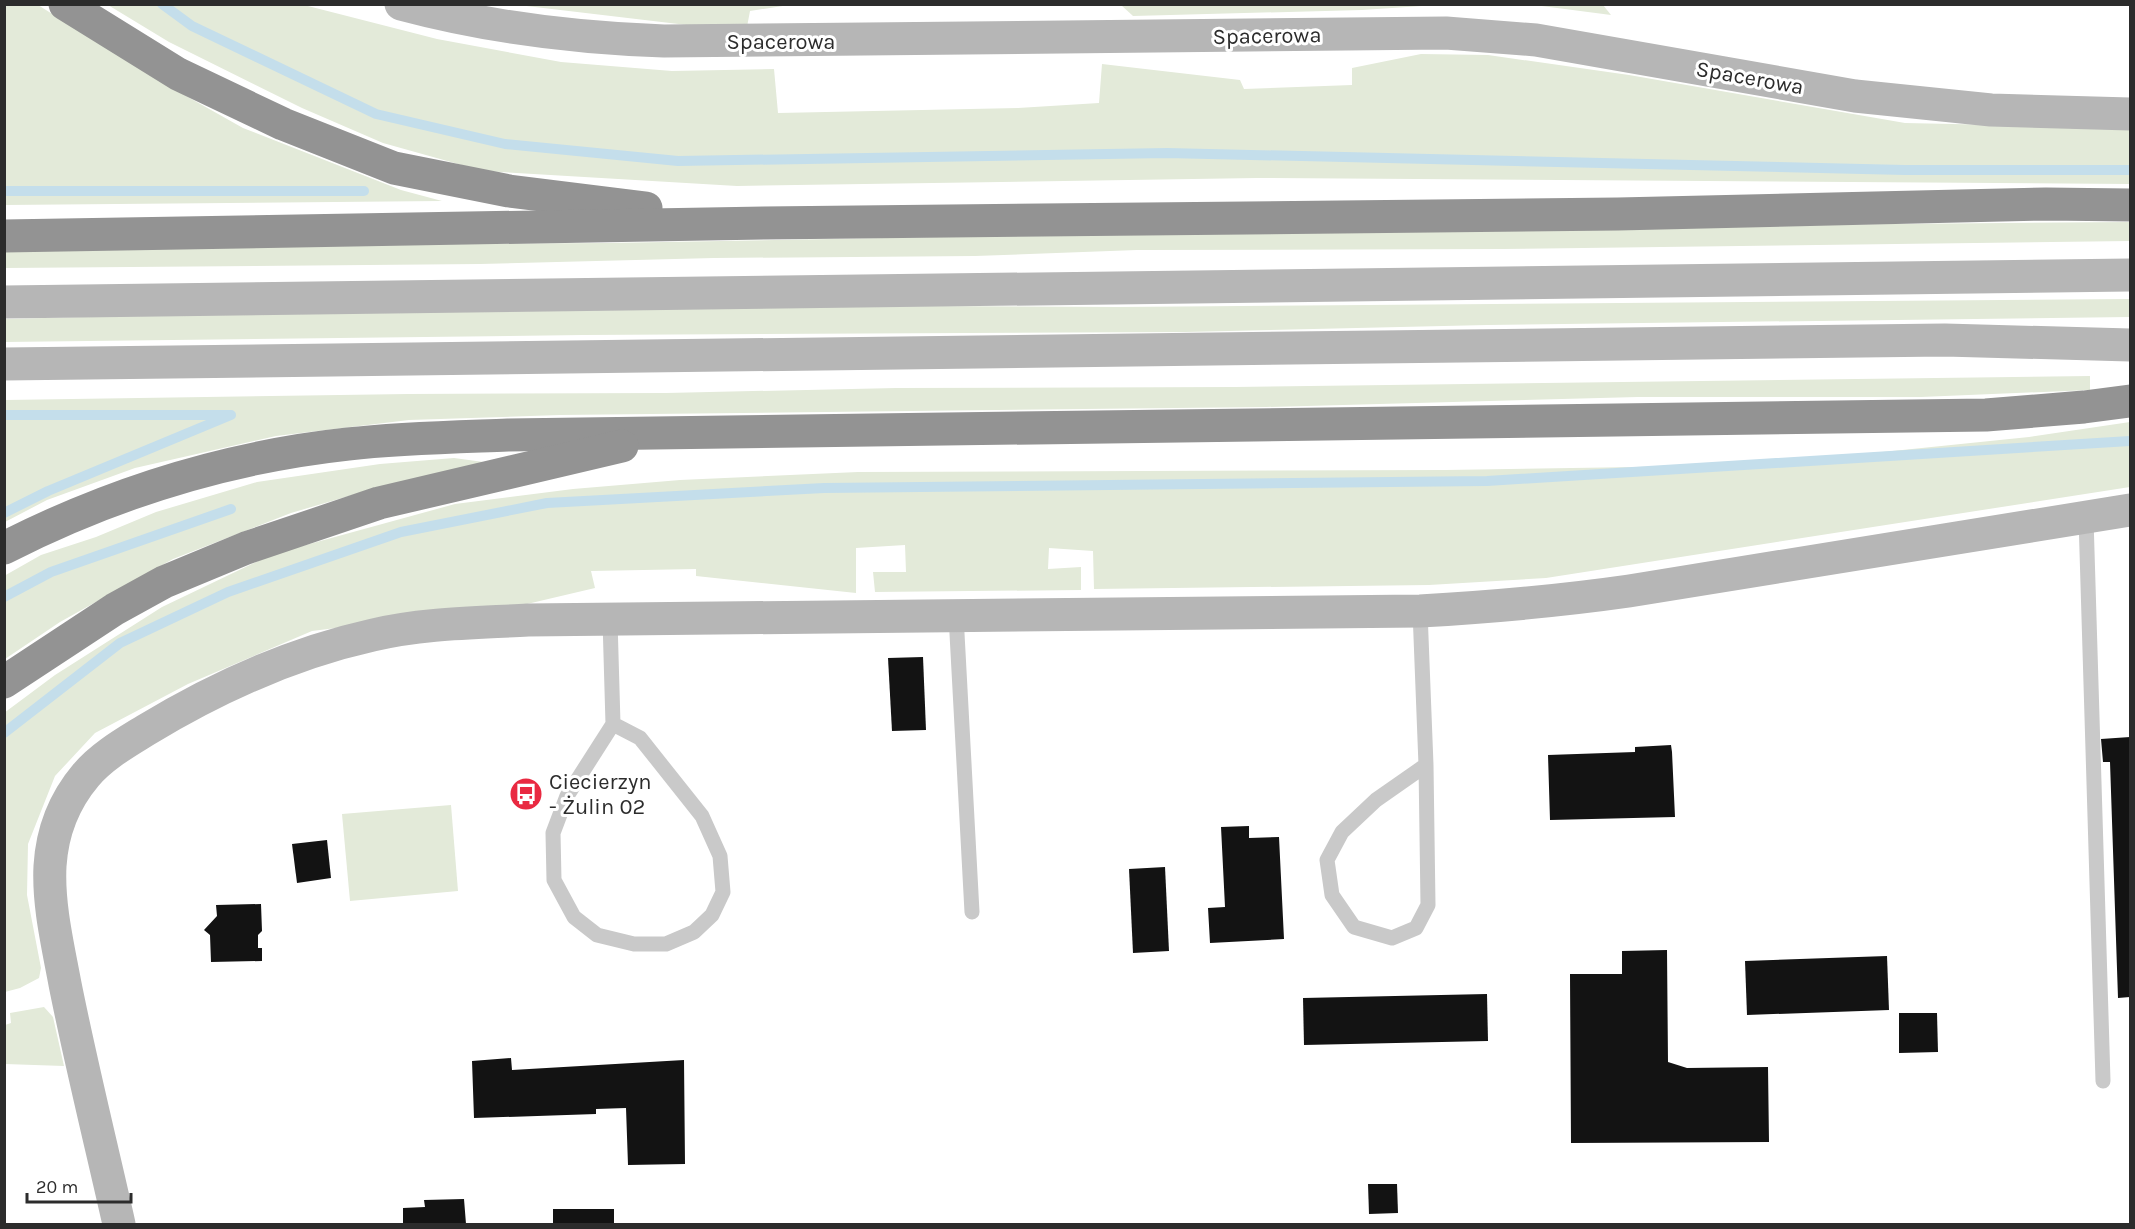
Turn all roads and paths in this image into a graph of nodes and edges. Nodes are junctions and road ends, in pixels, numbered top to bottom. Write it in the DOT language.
graph roads {
  1 [pos="65,4"];
  2 [pos="401,4"];
  3 [pos="2130,114"];
  4 [pos="2130,206"];
  5 [pos="764,223"];
  6 [pos="4,236"];
  7 [pos="2130,275"];
  8 [pos="4,302"];
  9 [pos="2130,345"];
  10 [pos="4,364"];
  11 [pos="2130,400"];
  12 [pos="682,432"];
  13 [pos="2130,510"];
  14 [pos="2086,518"];
  15 [pos="4,548"];
  16 [pos="1420,611"];
  17 [pos="956,615"];
  18 [pos="610,620"];
  19 [pos="4,682"];
  20 [pos="613,724"];
  21 [pos="1426,765"];
  22 [pos="972,912"];
  23 [pos="2103,1081"];
  24 [pos="119,1224"];
  1 -- 5 [label="highway"];
  2 -- 3 [label="street, Spacerowa"];
  4 -- 5 [label="highway"];
  5 -- 6 [label="highway"];
  7 -- 8 [label="street"];
  9 -- 10 [label="street"];
  11 -- 12 [label="highway"];
  12 -- 15 [label="highway"];
  12 -- 19 [label="highway"];
  13 -- 14 [label="street"];
  14 -- 16 [label="street"];
  14 -- 23 [label="lane"];
  16 -- 17 [label="street"];
  16 -- 21 [label="lane"];
  17 -- 18 [label="street"];
  17 -- 22 [label="lane"];
  18 -- 20 [label="lane"];
  18 -- 24 [label="street"];
  20 -- 20 [label="lane"];
  21 -- 21 [label="lane"];
}
